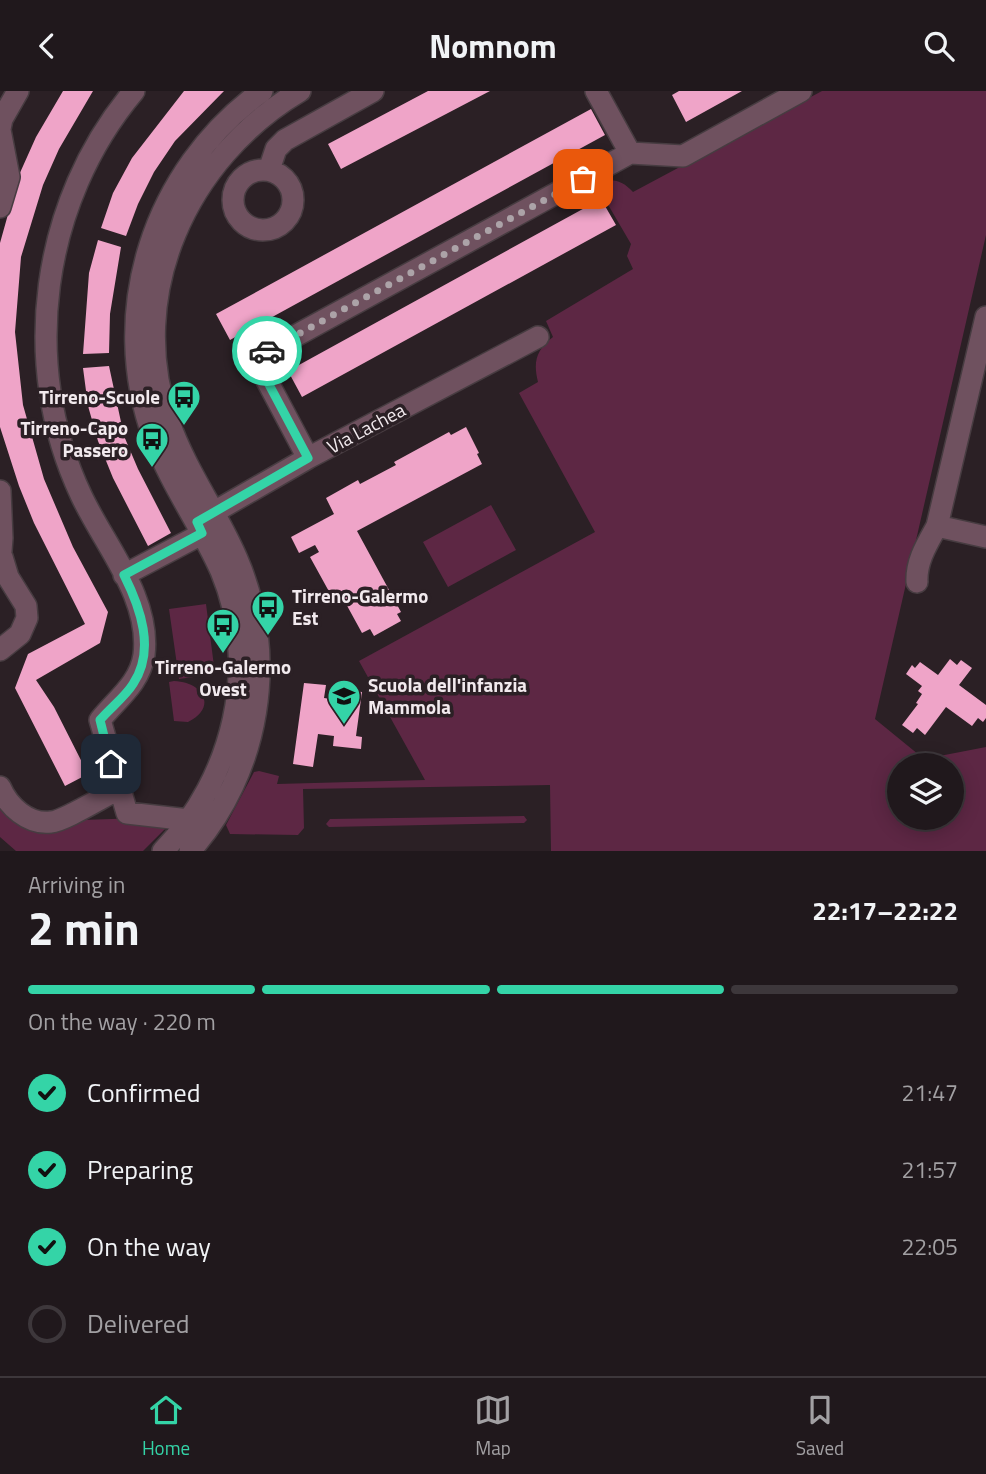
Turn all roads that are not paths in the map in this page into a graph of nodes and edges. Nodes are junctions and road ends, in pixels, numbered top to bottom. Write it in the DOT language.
graph roads {
  1 [pos="18,91"];
  2 [pos="134,91"];
  3 [pos="262,91"];
  4 [pos="300,91"];
  5 [pos="373,91"];
  6 [pos="596,91"];
  7 [pos="801,91"];
  8 [pos="0,129"];
  9 [pos="630,153"];
  10 [pos="269,170"];
  11 [pos="0,207"];
  12 [pos="986,317"];
  13 [pos="538,337"];
  14 [pos="308,458"];
  15 [pos="0,491"];
  16 [pos="208,523"];
  17 [pos="937,526"];
  18 [pos="986,537"];
  19 [pos="1,561"];
  20 [pos="124,575"];
  21 [pos="917,582"];
  22 [pos="0,650"];
  23 [pos="0,787"];
  24 [pos="119,789"];
  25 [pos="189,820"];
  26 [pos="163,851"];
  27 [pos="190,851"];
  1 -- 8 [label="street"];
  2 -- 20 [label="street"];
  3 -- 16 [label="street"];
  4 -- 16 [label="street"];
  5 -- 10 [label="street"];
  6 -- 9 [label="street"];
  7 -- 9 [label="street"];
  8 -- 11 [label="street"];
  9 -- 14 [label="street"];
  12 -- 17 [label="street"];
  13 -- 14 [label="street, Via Lachea"];
  14 -- 16 [label="street, Via Lachea"];
  15 -- 19 [label="street"];
  16 -- 20 [label="street, Via Lachea"];
  16 -- 25 [label="street"];
  16 -- 27 [label="street"];
  17 -- 18 [label="street"];
  17 -- 21 [label="street"];
  19 -- 22 [label="street"];
  20 -- 24 [label="street"];
  23 -- 24 [label="street"];
  24 -- 25 [label="street"];
  25 -- 26 [label="street"];
}
